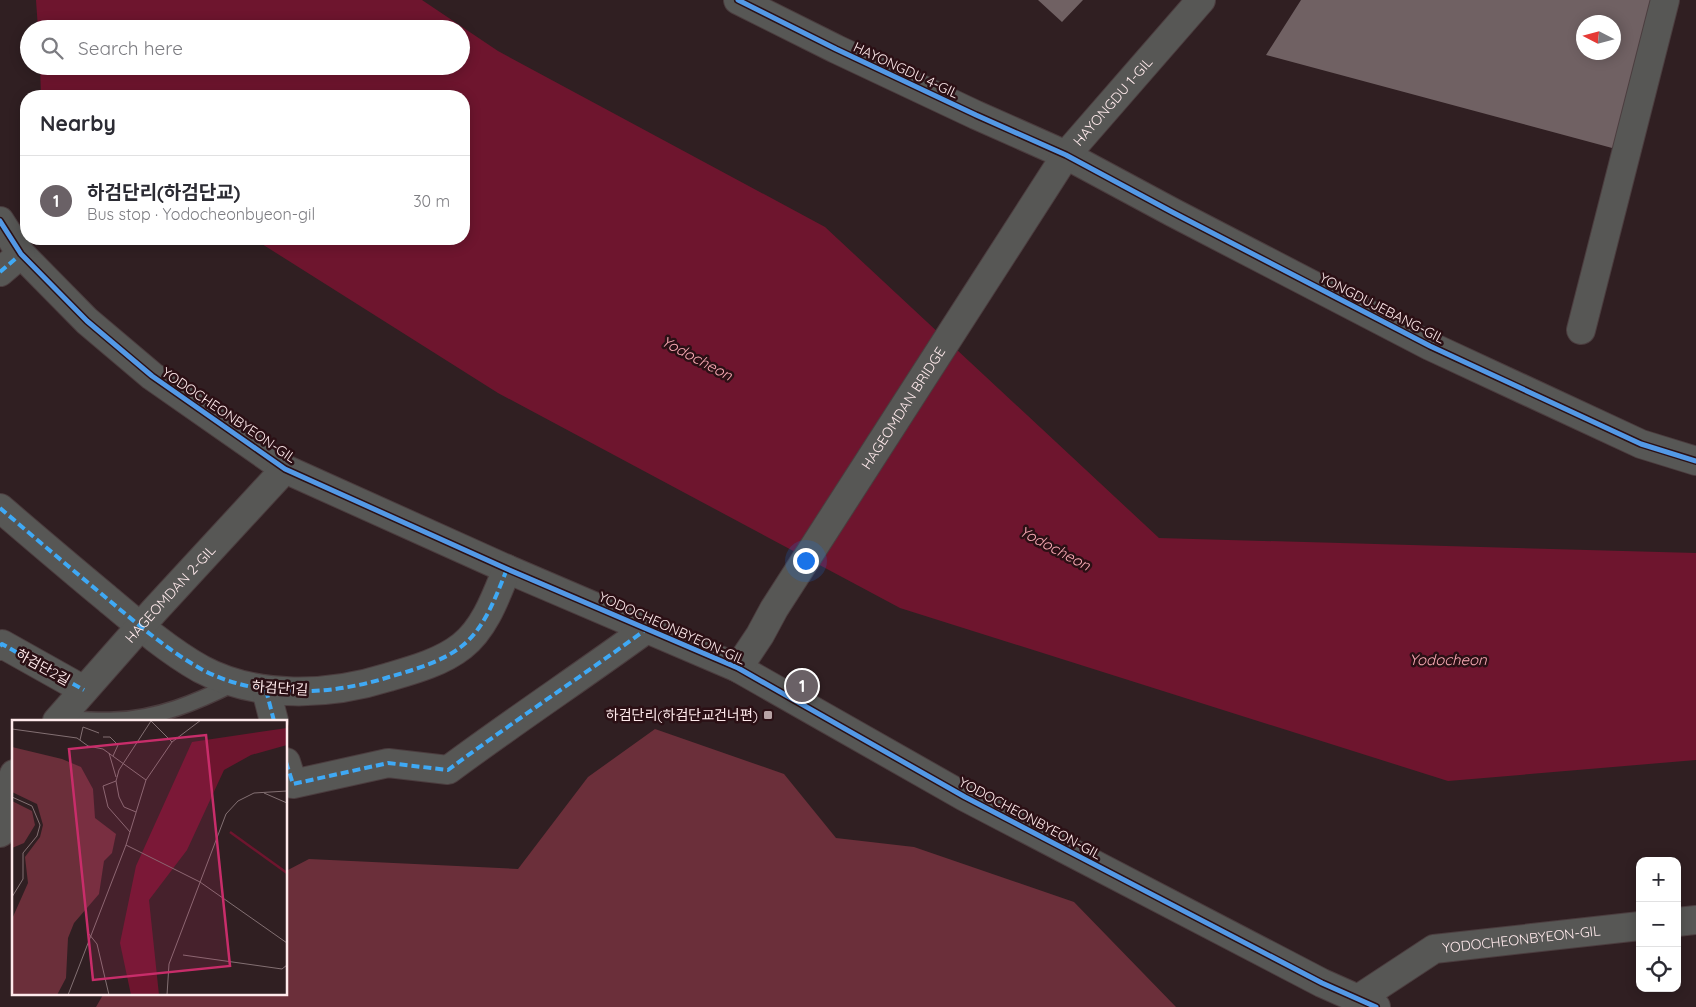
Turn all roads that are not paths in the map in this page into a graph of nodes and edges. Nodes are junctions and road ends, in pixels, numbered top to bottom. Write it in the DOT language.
graph roads {
  1 [pos="738,0"];
  2 [pos="1201,0"];
  3 [pos="1665,0"];
  4 [pos="1066,155"];
  5 [pos="1033,209"];
  6 [pos="0,221"];
  7 [pos="21,254"];
  8 [pos="0,272"];
  9 [pos="1581,330"];
  10 [pos="1696,461"];
  11 [pos="285,469"];
  12 [pos="0,508"];
  13 [pos="508,569"];
  14 [pos="140,627"];
  15 [pos="648,628"];
  16 [pos="1,645"];
  17 [pos="738,668"];
  18 [pos="235,683"];
  19 [pos="84,690"];
  20 [pos="266,690"];
  21 [pos="58,720"];
  22 [pos="274,720"];
  23 [pos="288,768"];
  24 [pos="12,779"];
  25 [pos="0,833"];
  26 [pos="1696,920"];
  27 [pos="1681,922"];
  28 [pos="1636,926"];
  29 [pos="1367,1003"];
  1 -- 4 [label="street, HAYONGDU 4-GIL"];
  2 -- 4 [label="street, HAYONGDU 1-GIL"];
  3 -- 9 [label="street"];
  4 -- 5 [label="street, HAYONGDU 1-GIL"];
  4 -- 10 [label="street, YONGDUJEBANG-GIL"];
  5 -- 17 [label="street, HAGEOMDAN BRIDGE"];
  6 -- 7 [label="street, YODOCHEONBYEON-GIL"];
  7 -- 8 [label="street"];
  7 -- 11 [label="street, YODOCHEONBYEON-GIL"];
  11 -- 13 [label="street, YODOCHEONBYEON-GIL"];
  11 -- 14 [label="street, HAGEOMDAN 2-GIL"];
  12 -- 14 [label="street, 하검단1길"];
  13 -- 15 [label="street, YODOCHEONBYEON-GIL"];
  13 -- 20 [label="street, 하검단1길"];
  14 -- 18 [label="street, 하검단1길"];
  14 -- 19 [label="street, HAGEOMDAN 2-GIL"];
  15 -- 17 [label="street, YODOCHEONBYEON-GIL"];
  15 -- 23 [label="street"];
  16 -- 19 [label="street, 하검단2길"];
  17 -- 29 [label="street, YODOCHEONBYEON-GIL"];
  18 -- 20 [label="street, 하검단1길"];
  18 -- 21 [label="lane"];
  19 -- 21 [label="street, HAGEOMDAN 2-GIL"];
  20 -- 22 [label="street"];
  24 -- 25 [label="street"];
  26 -- 27 [label="street"];
  28 -- 29 [label="street, YODOCHEONBYEON-GIL"];
}
